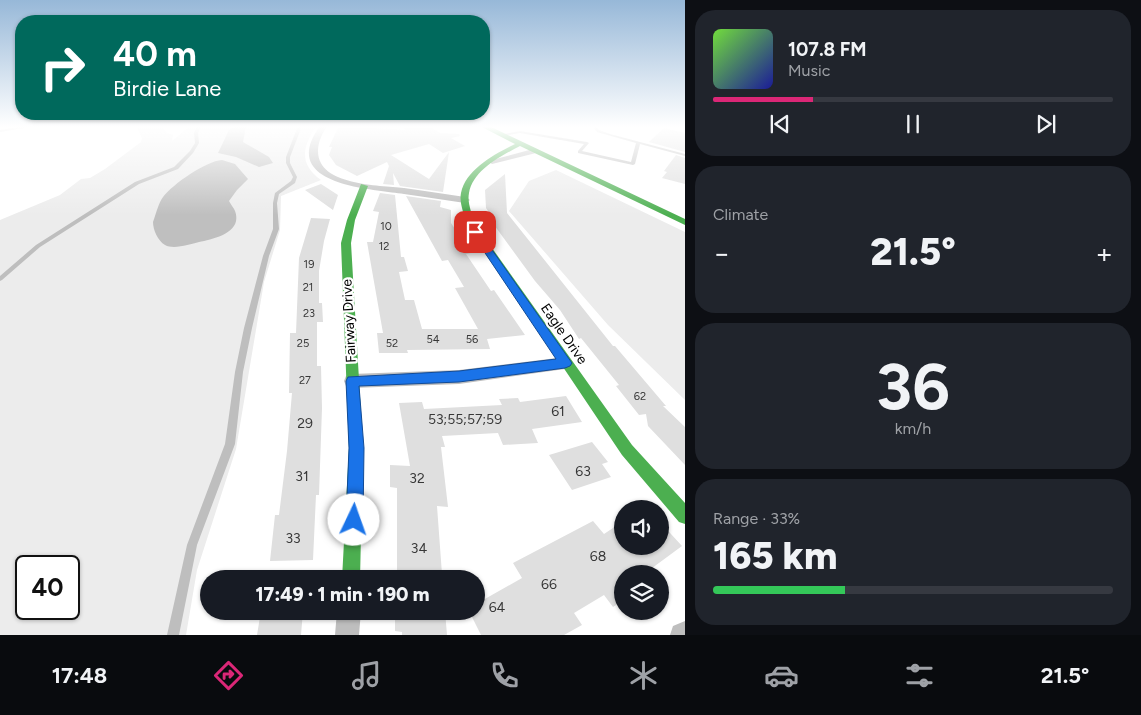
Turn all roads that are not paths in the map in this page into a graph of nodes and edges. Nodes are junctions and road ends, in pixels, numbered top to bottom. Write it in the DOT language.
graph roads {
  1 [pos="187,156"];
  2 [pos="289,156"];
  3 [pos="312,156"];
  4 [pos="501,156"];
  5 [pos="514,156"];
  6 [pos="543,156"];
  7 [pos="595,156"];
  8 [pos="635,156"];
  9 [pos="492,161"];
  10 [pos="364,186"];
  11 [pos="464,200"];
  12 [pos="685,222"];
  13 [pos="0,279"];
  14 [pos="565,363"];
  15 [pos="352,381"];
  16 [pos="685,516"];
  17 [pos="351,570"];
  18 [pos="348,620"];
  19 [pos="173,635"];
  20 [pos="347,635"];
  1 -- 13 [label="lane"];
  2 -- 19 [label="lane"];
  3 -- 10 [label="street"];
  4 -- 9 [label="street"];
  5 -- 9 [label="street"];
  6 -- 12 [label="street"];
  7 -- 8 [label="lane"];
  9 -- 11 [label="street"];
  10 -- 11 [label="street"];
  10 -- 15 [label="street, Fairway Drive"];
  11 -- 14 [label="street, Eagle Drive"];
  14 -- 15 [label="street"];
  14 -- 16 [label="street, Eagle Drive"];
  15 -- 17 [label="street, Fairway Drive"];
  18 -- 20 [label="street"];
}
